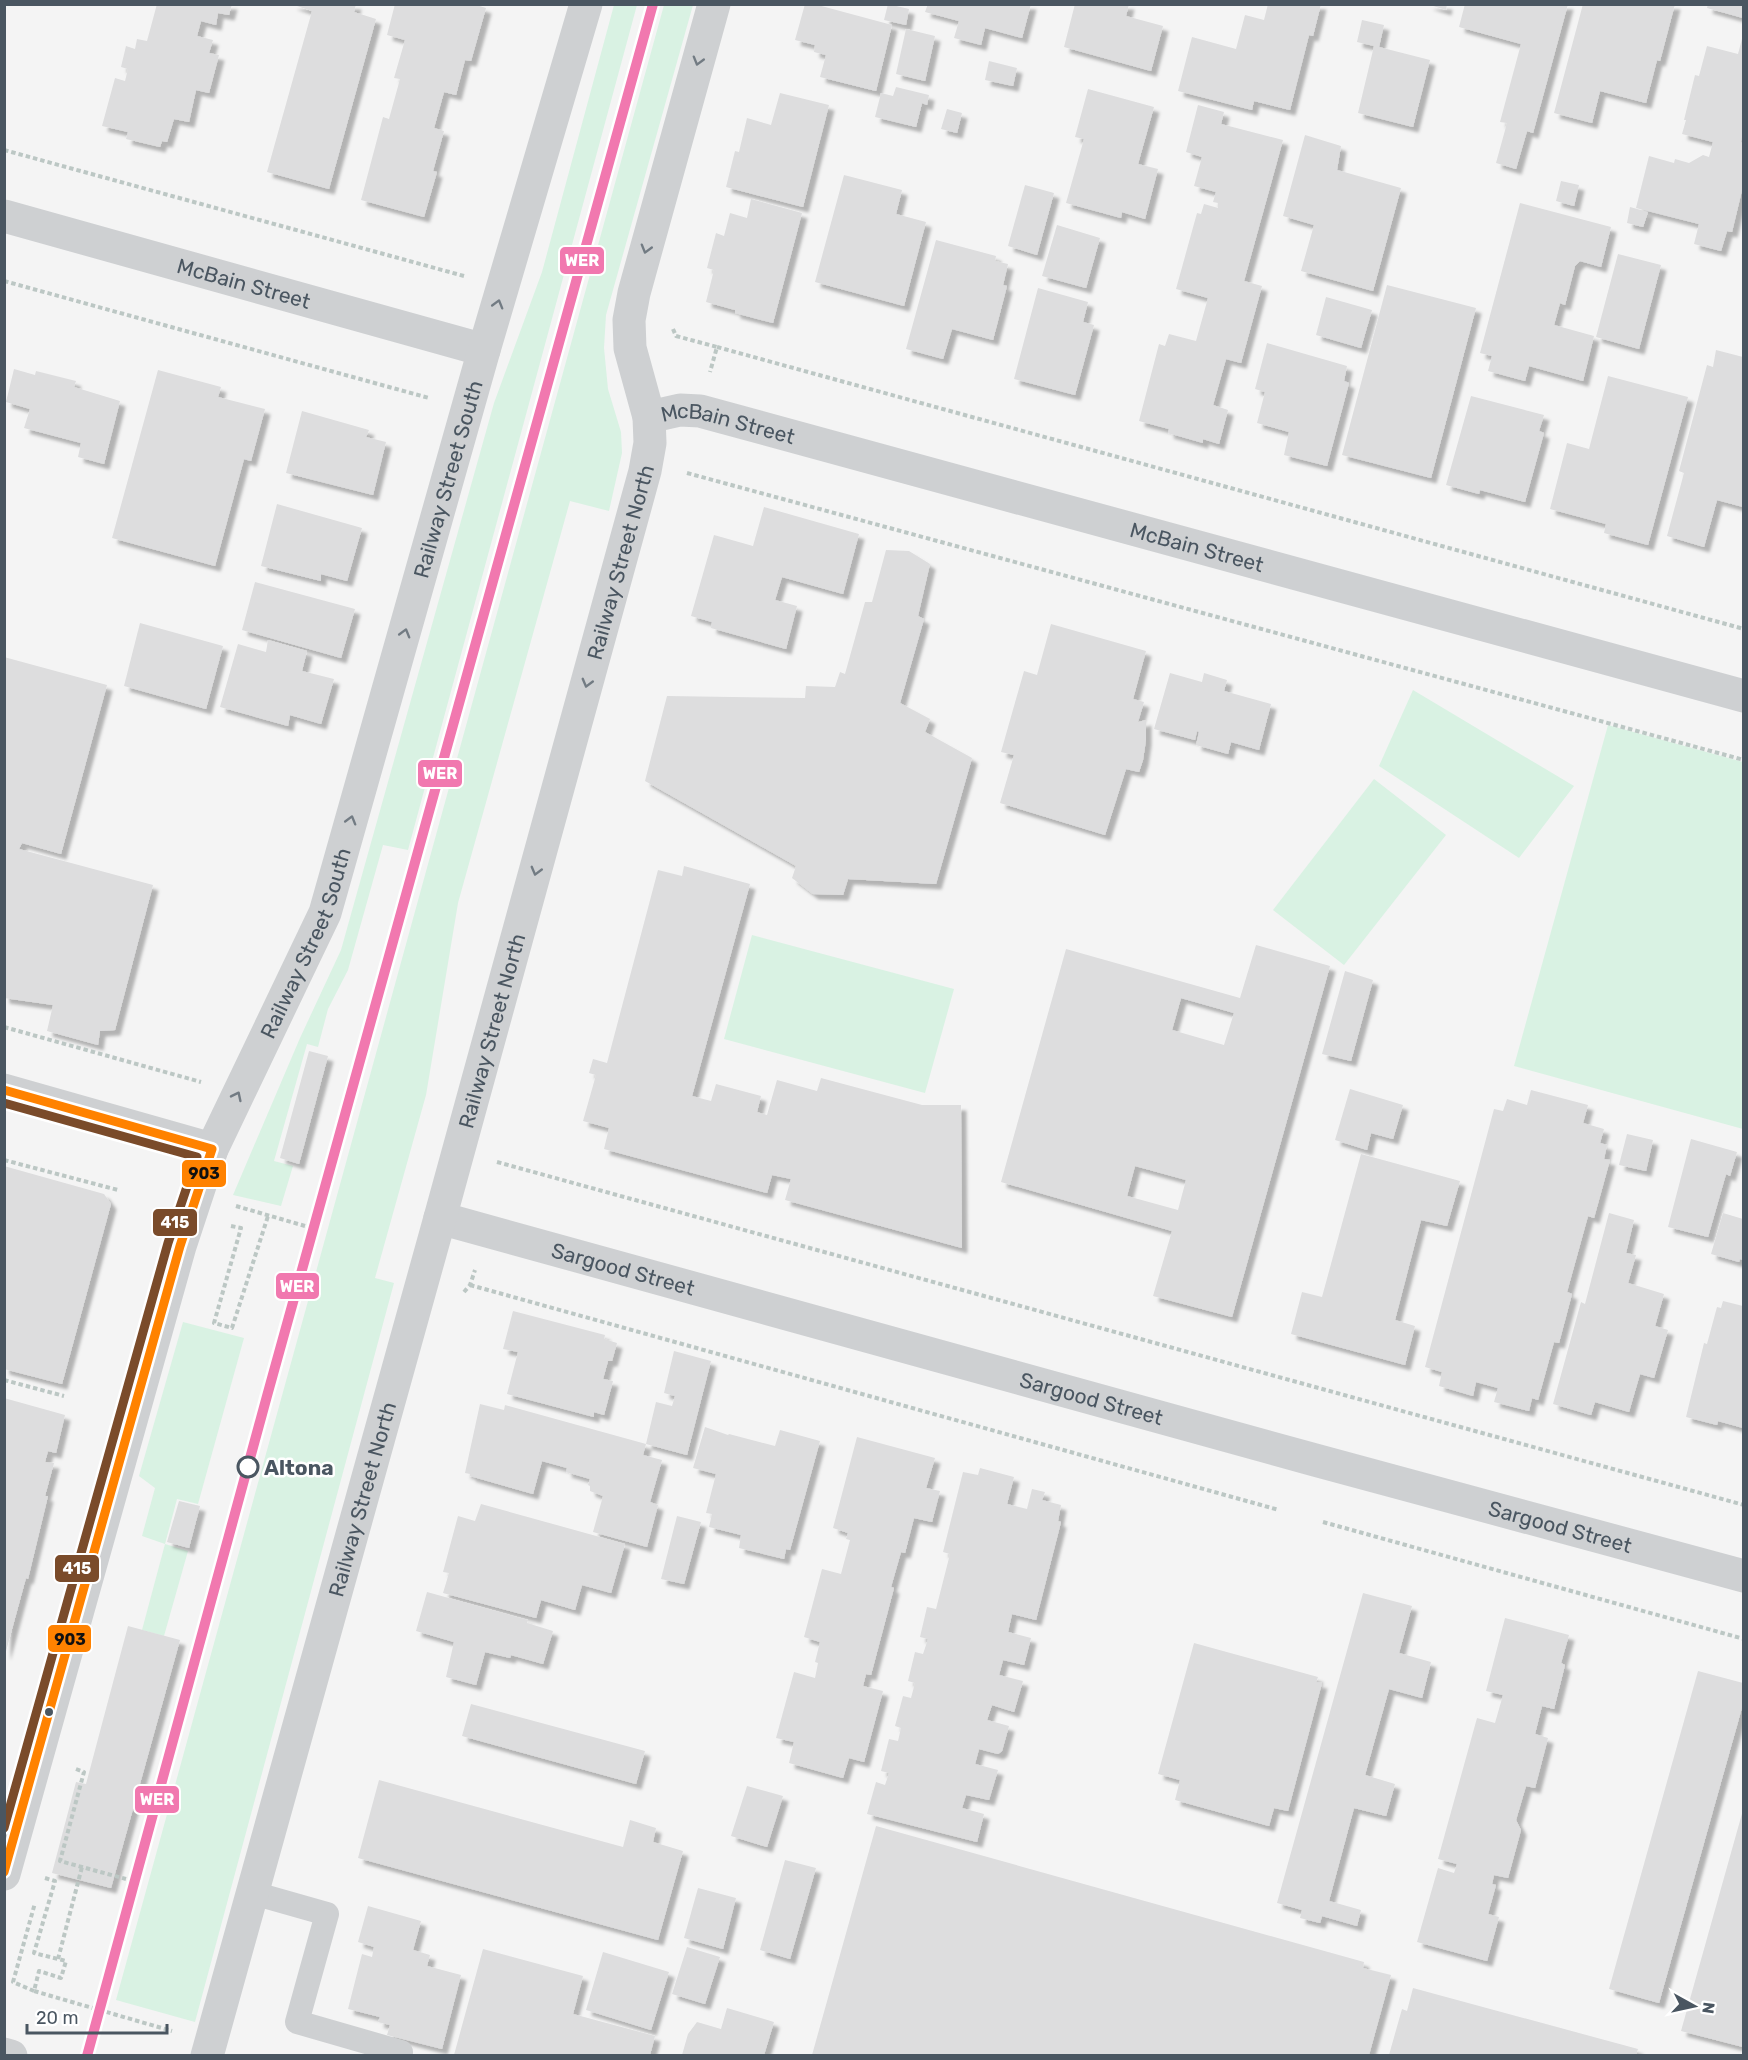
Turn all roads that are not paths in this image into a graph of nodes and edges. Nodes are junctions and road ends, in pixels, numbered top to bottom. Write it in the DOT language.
graph roads {
  1 [pos="586,4"];
  2 [pos="714,4"];
  3 [pos="4,216"];
  4 [pos="484,350"];
  5 [pos="649,417"];
  6 [pos="1743,696"];
  7 [pos="4,1090"];
  8 [pos="212,1149"];
  9 [pos="440,1218"];
  10 [pos="1743,1575"];
  11 [pos="4,1874"];
  12 [pos="253,1893"];
  13 [pos="208,2050"];
  14 [pos="4,2054"];
  15 [pos="11,2055"];
  16 [pos="400,2055"];
  4 -- 1 [label="street, Railway Street South, one-way"];
  2 -- 5 [label="street, Railway Street North, one-way"];
  3 -- 4 [label="street, McBain Street"];
  8 -- 4 [label="street, Railway Street South, one-way"];
  5 -- 6 [label="street, McBain Street"];
  5 -- 9 [label="street, Railway Street North, one-way"];
  7 -- 8 [label="street"];
  8 -- 11 [label="street, Railway Street South"];
  9 -- 10 [label="street, Sargood Street"];
  9 -- 12 [label="street, Railway Street North"];
  12 -- 13 [label="street, Railway Street North"];
  12 -- 16 [label="lane"];
  14 -- 15 [label="street"];
}
